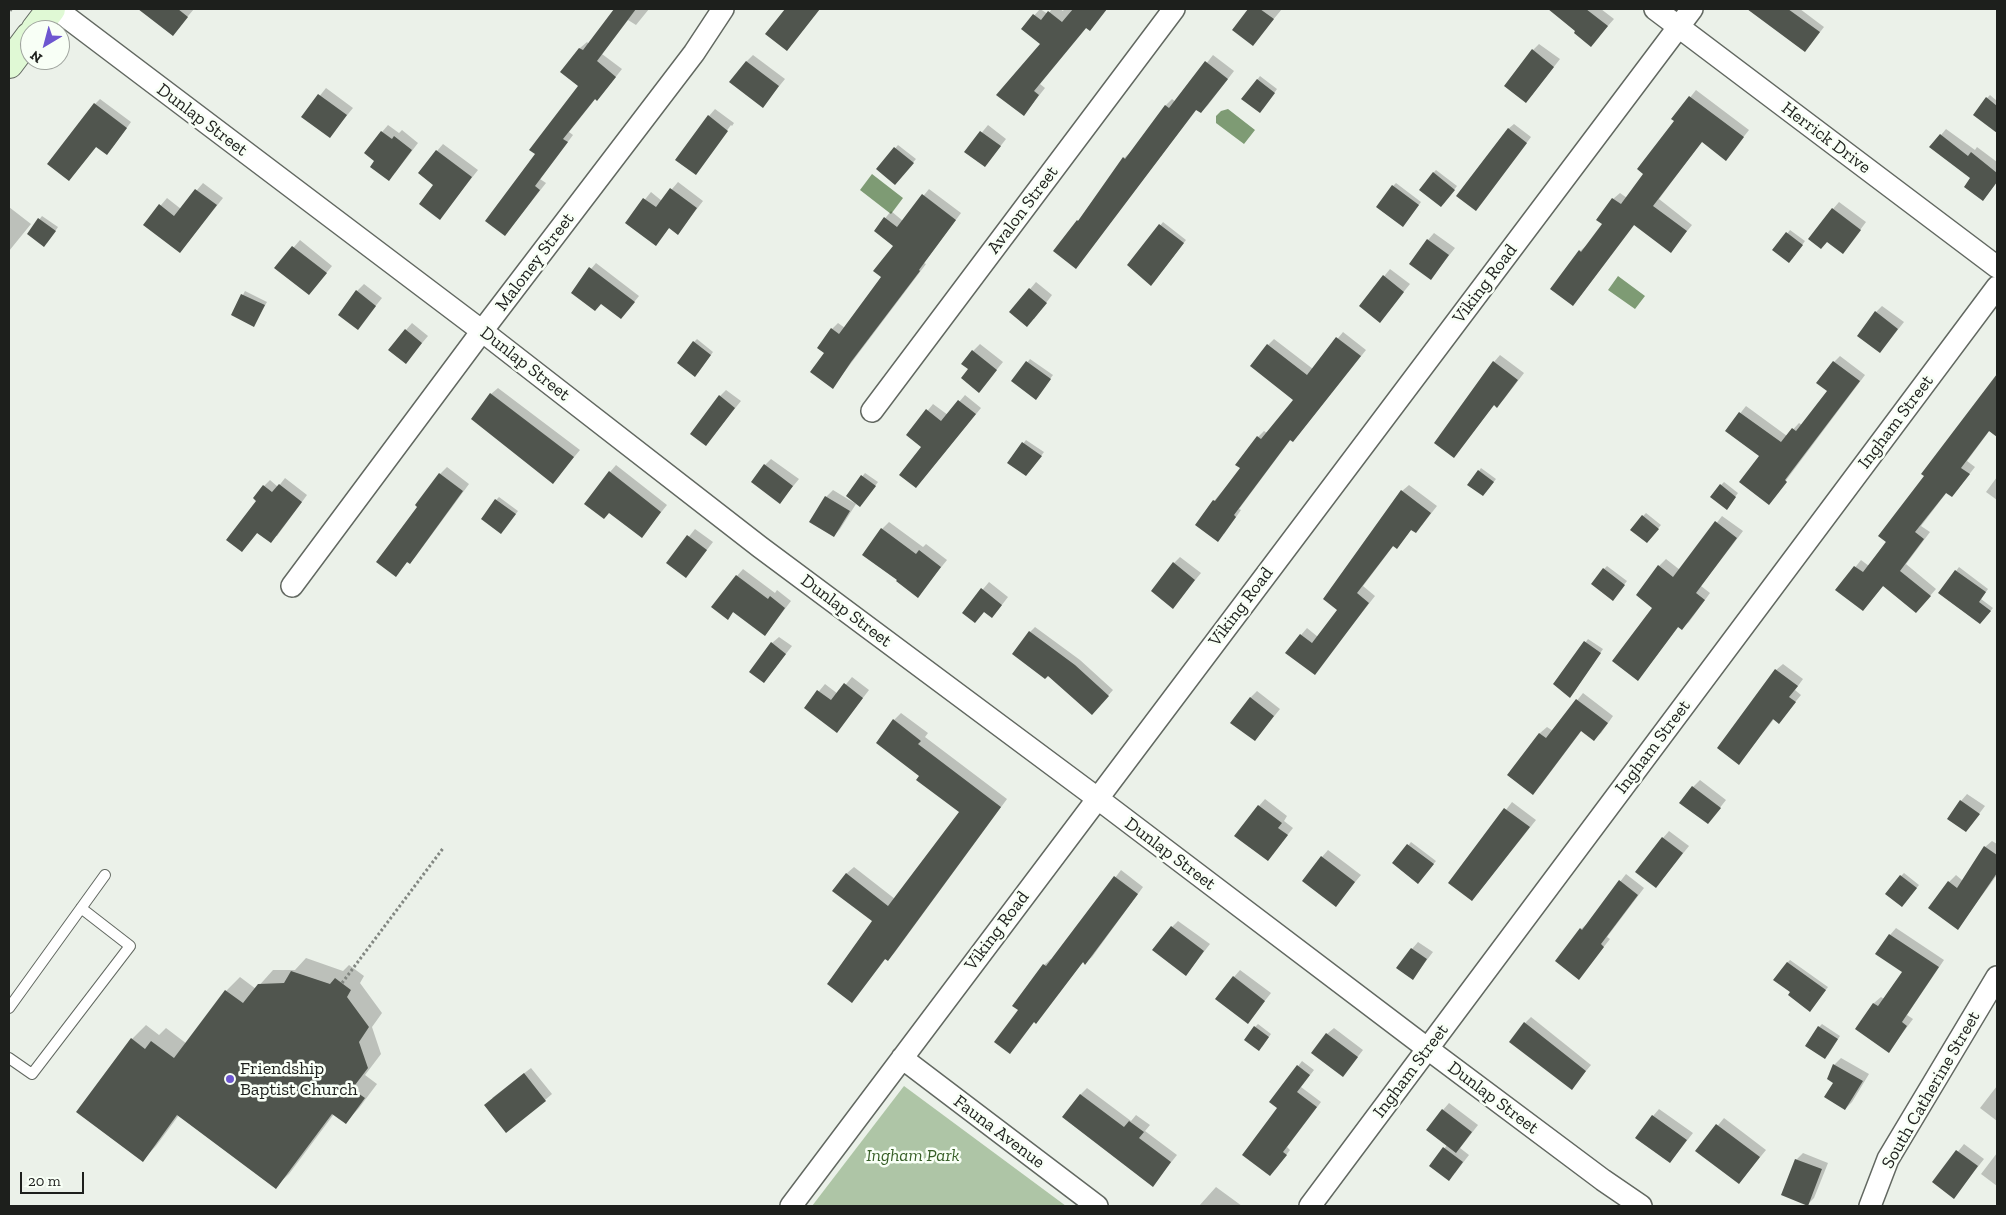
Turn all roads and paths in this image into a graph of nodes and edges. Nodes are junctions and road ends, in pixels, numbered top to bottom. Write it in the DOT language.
graph roads {
  1 [pos="51,9"];
  2 [pos="56,9"];
  3 [pos="724,9"];
  4 [pos="1174,9"];
  5 [pos="1655,9"];
  6 [pos="1692,9"];
  7 [pos="43,20"];
  8 [pos="1678,26"];
  9 [pos="20,49"];
  10 [pos="9,64"];
  11 [pos="1997,267"];
  12 [pos="1997,287"];
  13 [pos="482,331"];
  14 [pos="872,411"];
  15 [pos="292,586"];
  16 [pos="1097,798"];
  17 [pos="444,847"];
  18 [pos="105,875"];
  19 [pos="81,908"];
  20 [pos="1997,977"];
  21 [pos="342,983"];
  22 [pos="9,1008"];
  23 [pos="1428,1049"];
  24 [pos="9,1058"];
  25 [pos="902,1058"];
  26 [pos="791,1206"];
  27 [pos="1097,1206"];
  28 [pos="1310,1206"];
  29 [pos="1641,1206"];
  30 [pos="1870,1206"];
  1 -- 7 [label="street"];
  2 -- 13 [label="street, Dunlap Street"];
  3 -- 13 [label="street, Maloney Street"];
  4 -- 14 [label="street, Avalon Street"];
  5 -- 8 [label="street, Herrick Drive"];
  6 -- 8 [label="street, Viking Road"];
  8 -- 11 [label="street, Herrick Drive"];
  8 -- 16 [label="street, Viking Road"];
  9 -- 10 [label="street"];
  12 -- 23 [label="street, Ingham Street"];
  13 -- 15 [label="street, Maloney Street"];
  13 -- 16 [label="street, Dunlap Street"];
  16 -- 23 [label="street, Dunlap Street"];
  16 -- 25 [label="street, Viking Road"];
  17 -- 21 [label="path"];
  18 -- 19 [label="lane"];
  19 -- 22 [label="lane"];
  19 -- 24 [label="lane"];
  20 -- 30 [label="street, South Catherine Street"];
  23 -- 28 [label="street, Ingham Street"];
  23 -- 29 [label="street, Dunlap Street"];
  25 -- 26 [label="street, Viking Road"];
  25 -- 27 [label="street, Fauna Avenue"];
}
